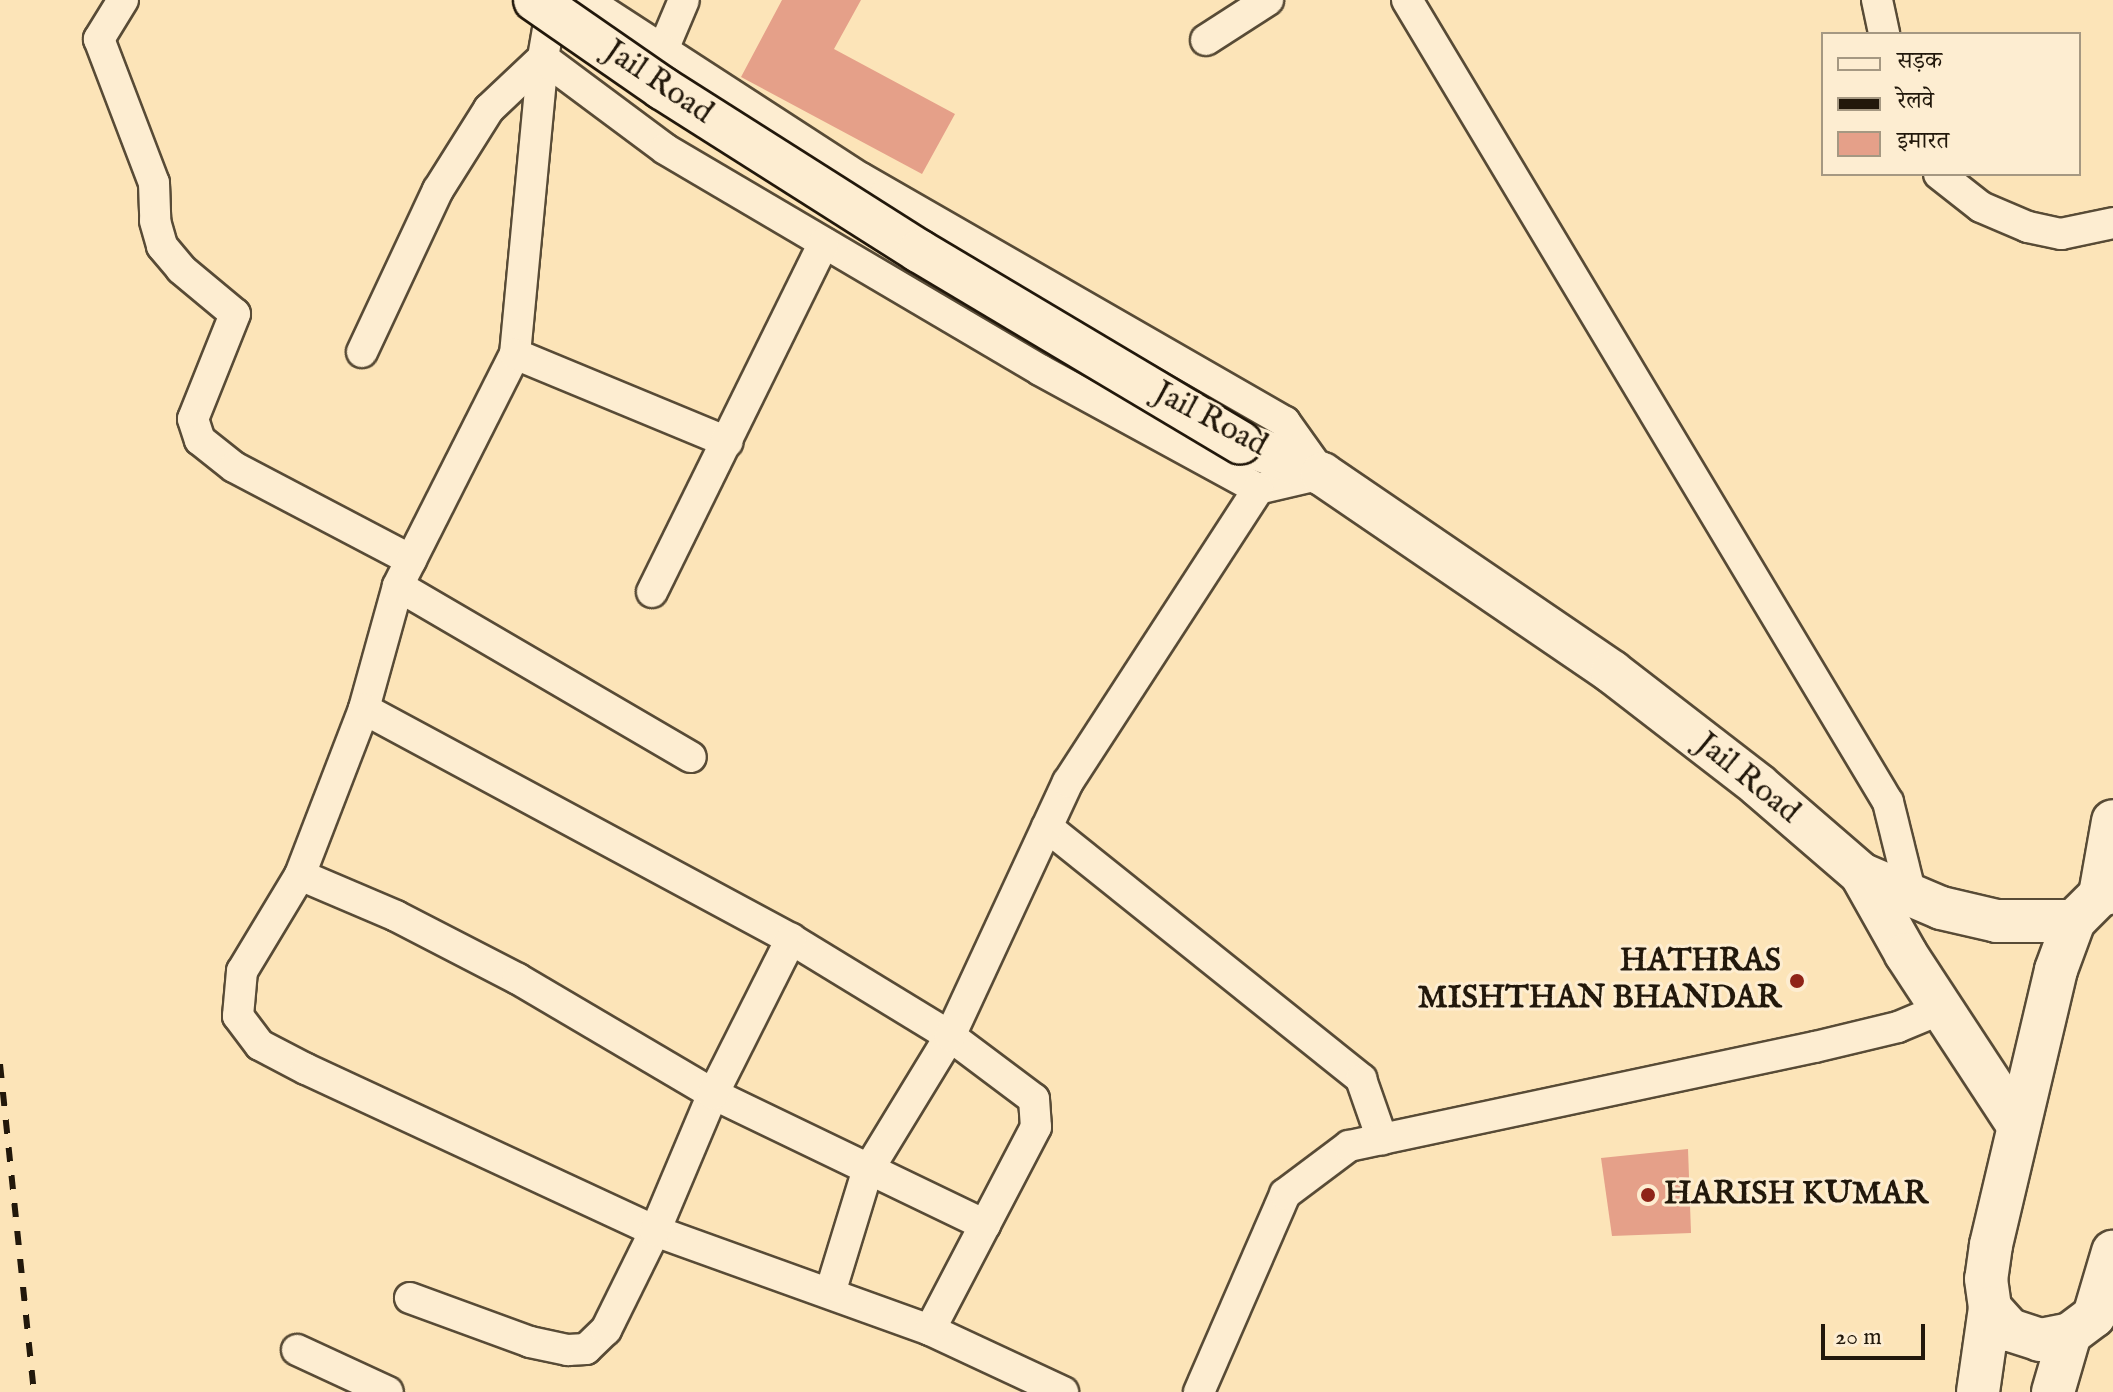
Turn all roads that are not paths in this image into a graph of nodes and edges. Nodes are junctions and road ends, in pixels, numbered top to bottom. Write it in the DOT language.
graph roads {
  1 [pos="123,0"];
  2 [pos="535,0"];
  3 [pos="553,0"];
  4 [pos="586,0"];
  5 [pos="684,0"];
  6 [pos="1268,0"];
  7 [pos="1407,0"];
  8 [pos="1877,0"];
  9 [pos="1884,32"];
  10 [pos="1206,40"];
  11 [pos="662,52"];
  12 [pos="543,58"];
  13 [pos="1942,176"];
  14 [pos="2113,223"];
  15 [pos="824,243"];
  16 [pos="362,352"];
  17 [pos="515,354"];
  18 [pos="727,442"];
  19 [pos="1322,474"];
  20 [pos="1258,489"];
  21 [pos="405,573"];
  22 [pos="652,592"];
  23 [pos="364,709"];
  24 [pos="691,757"];
  25 [pos="2113,821"];
  26 [pos="1047,827"];
  27 [pos="1861,874"];
  28 [pos="300,875"];
  29 [pos="1911,895"];
  30 [pos="2096,903"];
  31 [pos="791,939"];
  32 [pos="1941,1009"];
  33 [pos="950,1036"];
  34 [pos="713,1094"];
  35 [pos="2018,1125"];
  36 [pos="1382,1139"];
  37 [pos="867,1172"];
  38 [pos="985,1225"];
  39 [pos="655,1231"];
  40 [pos="2113,1252"];
  41 [pos="830,1293"];
  42 [pos="410,1298"];
  43 [pos="1990,1308"];
  44 [pos="2092,1323"];
  45 [pos="930,1330"];
  46 [pos="297,1350"];
  47 [pos="388,1392"];
  48 [pos="1063,1392"];
  49 [pos="1199,1392"];
  50 [pos="1978,1392"];
  51 [pos="2053,1392"];
  1 -- 21 [label="street"];
  2 -- 19 [label="street, Jail Road, bridge"];
  3 -- 12 [label="street"];
  4 -- 11 [label="street"];
  5 -- 11 [label="street, Jail Road"];
  6 -- 10 [label="street"];
  7 -- 29 [label="street"];
  8 -- 9 [label="street"];
  11 -- 19 [label="street"];
  12 -- 15 [label="street"];
  12 -- 16 [label="street"];
  12 -- 17 [label="street"];
  13 -- 14 [label="street"];
  15 -- 18 [label="street"];
  15 -- 20 [label="street"];
  17 -- 18 [label="street"];
  17 -- 21 [label="street"];
  18 -- 22 [label="street"];
  19 -- 20 [label="street"];
  19 -- 27 [label="street, Jail Road"];
  20 -- 26 [label="street"];
  21 -- 23 [label="street"];
  21 -- 24 [label="street"];
  23 -- 28 [label="street"];
  23 -- 31 [label="street"];
  25 -- 30 [label="street"];
  26 -- 33 [label="street"];
  26 -- 36 [label="street"];
  27 -- 29 [label="street, Jail Road"];
  27 -- 32 [label="street, Jail Road"];
  28 -- 34 [label="street"];
  28 -- 39 [label="street"];
  29 -- 30 [label="street, Jail Road"];
  30 -- 35 [label="street"];
  31 -- 33 [label="street"];
  31 -- 34 [label="street"];
  32 -- 35 [label="street, Jail Road"];
  32 -- 36 [label="street"];
  33 -- 37 [label="street"];
  33 -- 38 [label="street"];
  34 -- 37 [label="street"];
  34 -- 39 [label="street"];
  35 -- 43 [label="street"];
  36 -- 49 [label="street"];
  37 -- 38 [label="street"];
  37 -- 41 [label="street"];
  38 -- 45 [label="street"];
  39 -- 41 [label="street"];
  39 -- 42 [label="street"];
  40 -- 44 [label="street"];
  41 -- 45 [label="street"];
  43 -- 44 [label="street"];
  43 -- 50 [label="street"];
  44 -- 51 [label="street"];
  45 -- 48 [label="street"];
  46 -- 47 [label="street"];
}
